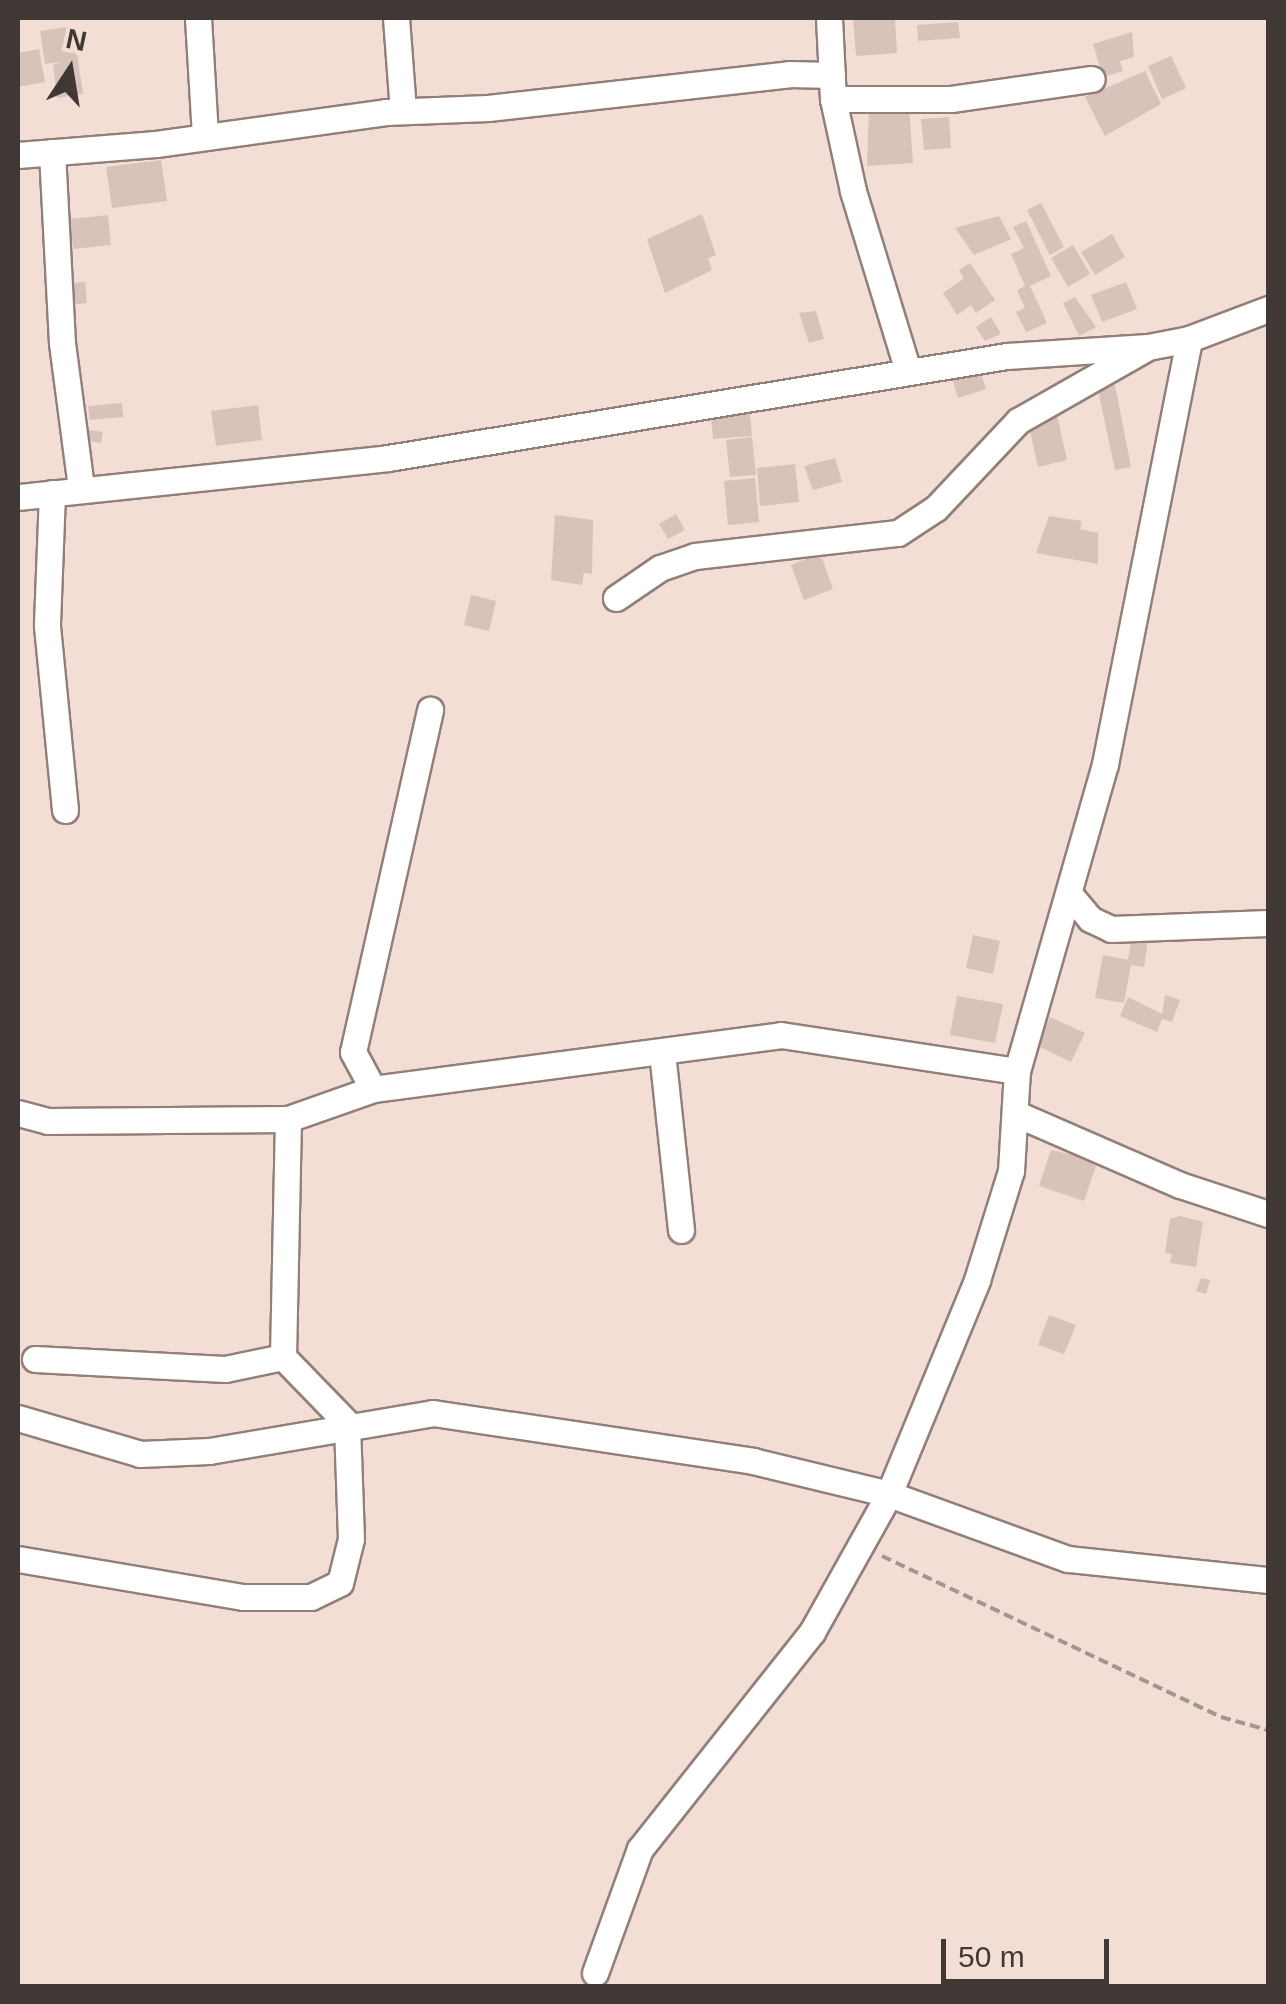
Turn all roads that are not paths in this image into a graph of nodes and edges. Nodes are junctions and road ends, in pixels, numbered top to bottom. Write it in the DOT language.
graph roads {
  1 [pos="198,18"];
  2 [pos="396,18"];
  3 [pos="829,18"];
  4 [pos="1092,79"];
  5 [pos="832,87"];
  6 [pos="403,110"];
  7 [pos="205,137"];
  8 [pos="52,152"];
  9 [pos="18,154"];
  10 [pos="1268,309"];
  11 [pos="1189,339"];
  12 [pos="1148,347"];
  13 [pos="908,371"];
  14 [pos="81,488"];
  15 [pos="52,492"];
  16 [pos="18,497"];
  17 [pos="616,598"];
  18 [pos="430,710"];
  19 [pos="65,810"];
  20 [pos="1071,896"];
  21 [pos="1268,923"];
  22 [pos="662,1052"];
  23 [pos="1017,1070"];
  24 [pos="374,1090"];
  25 [pos="18,1113"];
  26 [pos="1019,1116"];
  27 [pos="288,1118"];
  28 [pos="1268,1214"];
  29 [pos="681,1230"];
  30 [pos="284,1357"];
  31 [pos="34,1360"];
  32 [pos="18,1418"];
  33 [pos="346,1423"];
  34 [pos="888,1494"];
  35 [pos="18,1559"];
  36 [pos="1268,1580"];
  37 [pos="595,1974"];
  1 -- 7 [label="street"];
  2 -- 6 [label="street"];
  3 -- 5 [label="street"];
  4 -- 5 [label="street"];
  5 -- 6 [label="street"];
  5 -- 13 [label="street"];
  6 -- 7 [label="street"];
  7 -- 8 [label="street"];
  8 -- 9 [label="street"];
  8 -- 14 [label="street"];
  10 -- 11 [label="street"];
  11 -- 12 [label="street"];
  11 -- 20 [label="street"];
  12 -- 13 [label="street"];
  12 -- 17 [label="street"];
  13 -- 14 [label="street"];
  14 -- 15 [label="street"];
  15 -- 16 [label="street"];
  15 -- 19 [label="street"];
  18 -- 24 [label="street"];
  20 -- 21 [label="street"];
  20 -- 23 [label="street"];
  22 -- 23 [label="street"];
  22 -- 24 [label="street"];
  22 -- 29 [label="street"];
  23 -- 26 [label="street"];
  24 -- 27 [label="street"];
  25 -- 27 [label="street"];
  26 -- 28 [label="street"];
  26 -- 34 [label="street"];
  27 -- 30 [label="street"];
  30 -- 31 [label="street"];
  30 -- 33 [label="street"];
  32 -- 33 [label="street"];
  33 -- 34 [label="street"];
  33 -- 35 [label="street"];
  34 -- 36 [label="street"];
  34 -- 37 [label="street"];
}
